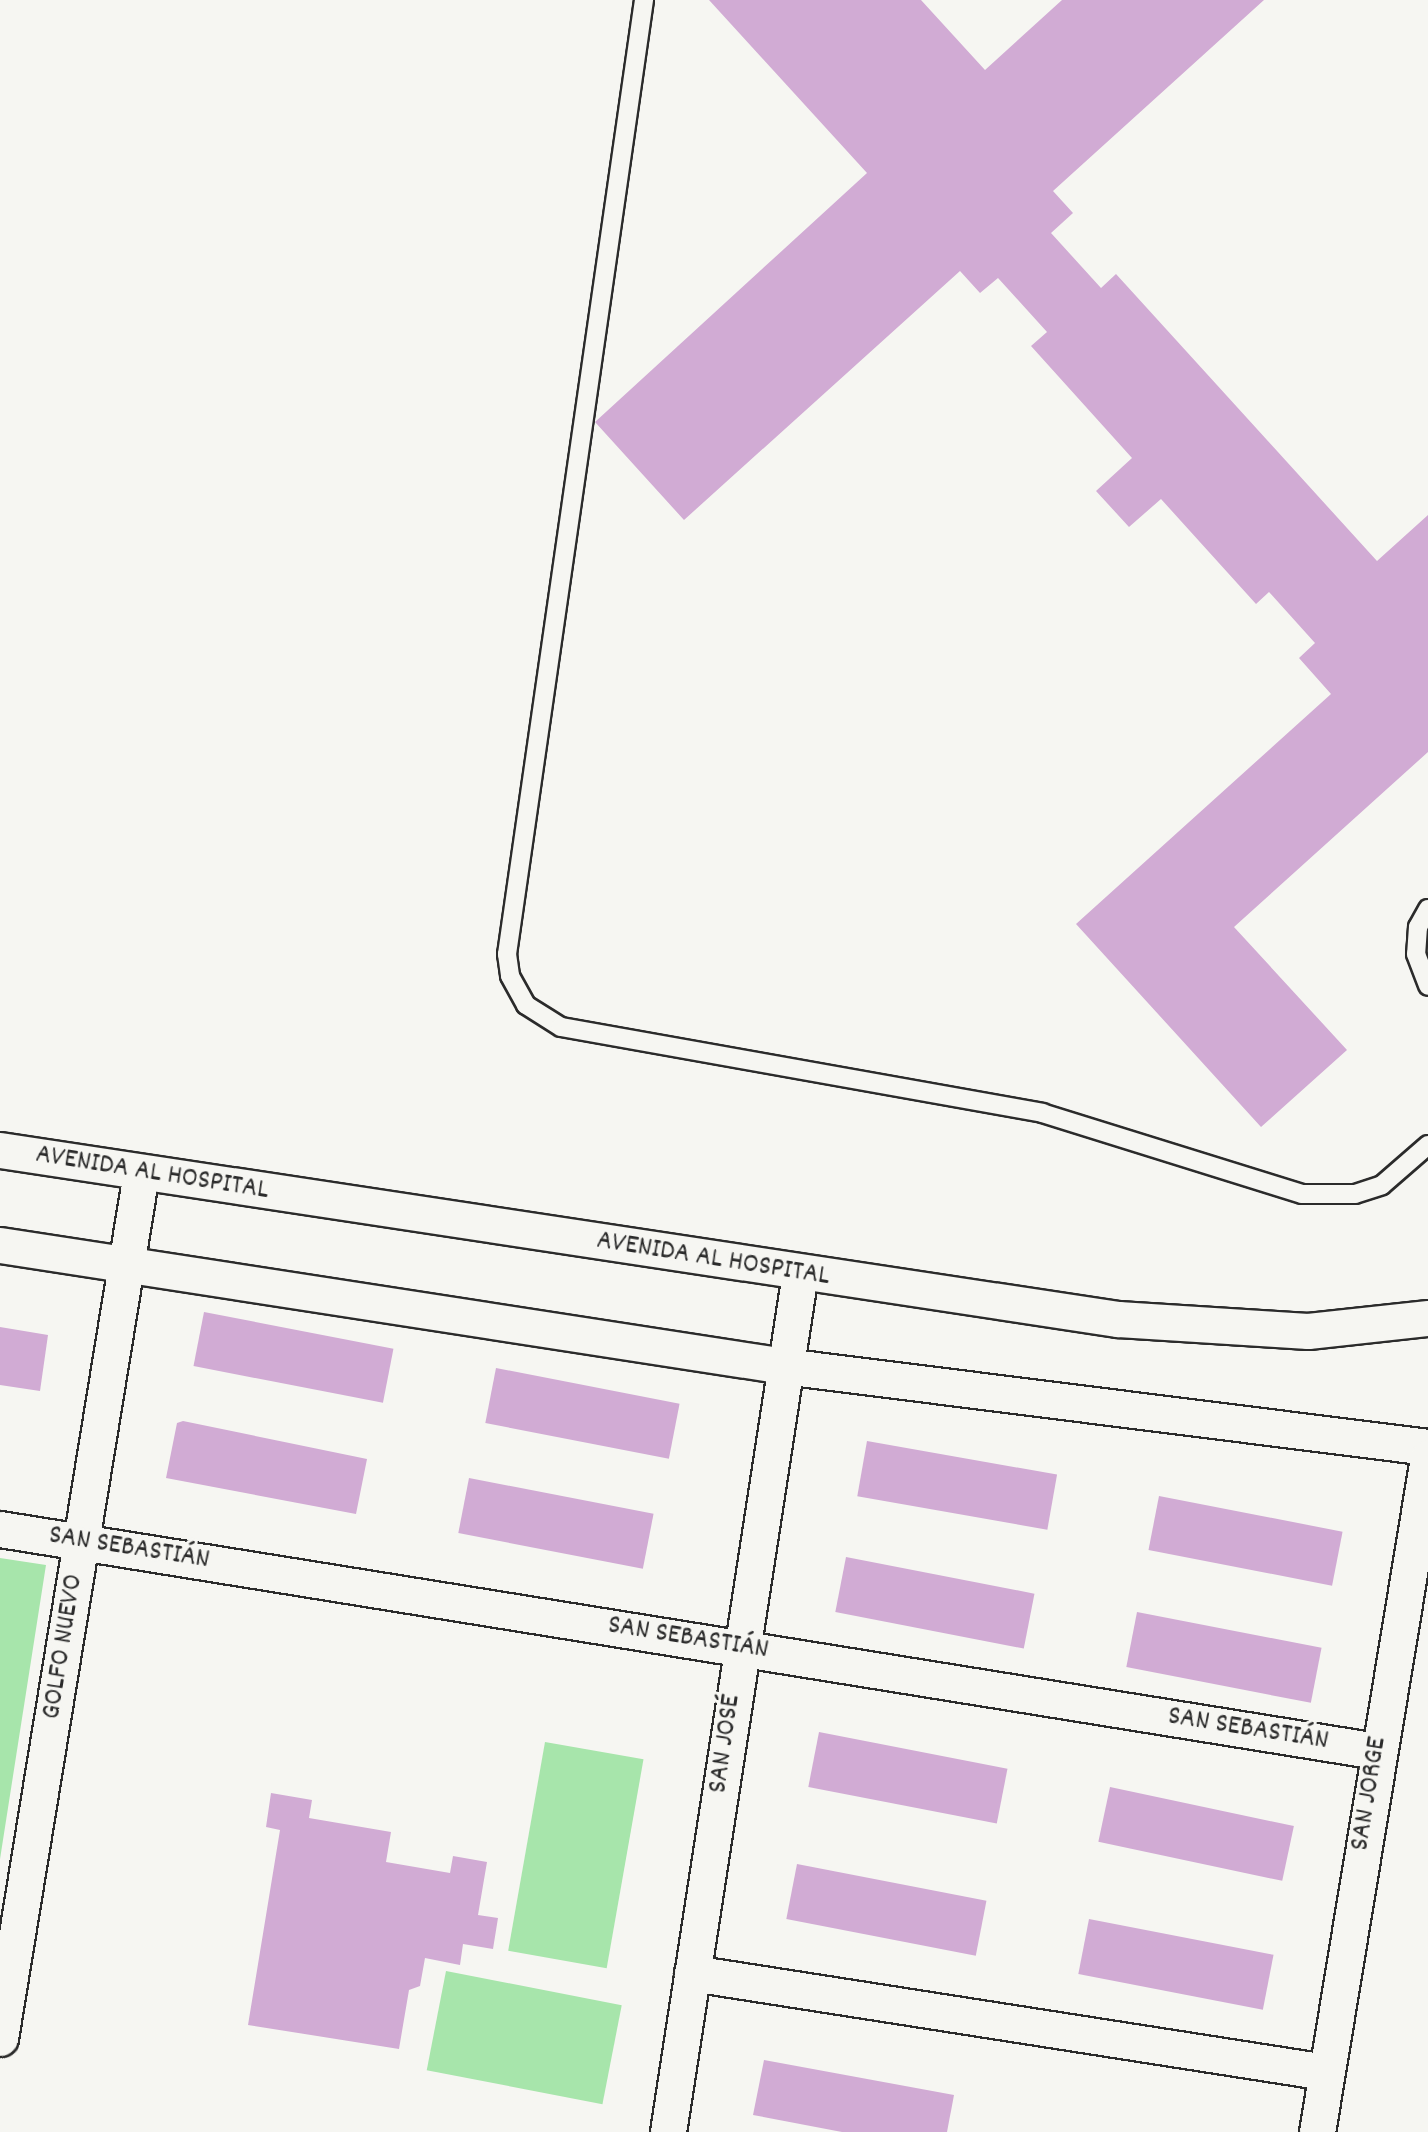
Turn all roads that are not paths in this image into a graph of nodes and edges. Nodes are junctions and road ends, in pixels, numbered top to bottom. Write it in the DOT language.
graph roads {
  1 [pos="644,0"];
  2 [pos="1428,909"];
  3 [pos="1428,986"];
  4 [pos="1428,1145"];
  5 [pos="0,1150"];
  6 [pos="141,1173"];
  7 [pos="0,1245"];
  8 [pos="126,1265"];
  9 [pos="800,1273"];
  10 [pos="1428,1318"];
  11 [pos="784,1366"];
  12 [pos="1428,1447"];
  13 [pos="1428,1458"];
  14 [pos="0,1529"];
  15 [pos="81,1541"];
  16 [pos="740,1648"];
  17 [pos="1377,1751"];
  18 [pos="692,1973"];
  19 [pos="0,2038"];
  20 [pos="1326,2072"];
  21 [pos="668,2132"];
  22 [pos="1317,2132"];
  1 -- 4 [label="lane"];
  2 -- 3 [label="lane"];
  5 -- 6 [label="street, AVENIDA AL HOSPITAL"];
  6 -- 8 [label="street, GOLFO NUEVO"];
  6 -- 9 [label="street, AVENIDA AL HOSPITAL"];
  7 -- 8 [label="street"];
  8 -- 11 [label="street"];
  8 -- 15 [label="street, GOLFO NUEVO"];
  9 -- 10 [label="street, AVENIDA AL HOSPITAL"];
  9 -- 11 [label="street, SAN JOSÉ"];
  11 -- 12 [label="street"];
  11 -- 16 [label="street, SAN JOSÉ"];
  13 -- 17 [label="street, SAN JORGE"];
  14 -- 15 [label="street, SAN SEBASTIÁN"];
  15 -- 16 [label="street, SAN SEBASTIÁN"];
  15 -- 19 [label="street, GOLFO NUEVO"];
  16 -- 17 [label="street, SAN SEBASTIÁN"];
  16 -- 18 [label="street, SAN JOSÉ"];
  17 -- 20 [label="street, SAN JORGE"];
  18 -- 20 [label="street"];
  18 -- 21 [label="street, SAN JOSÉ"];
  20 -- 22 [label="street, SAN JORGE"];
}
